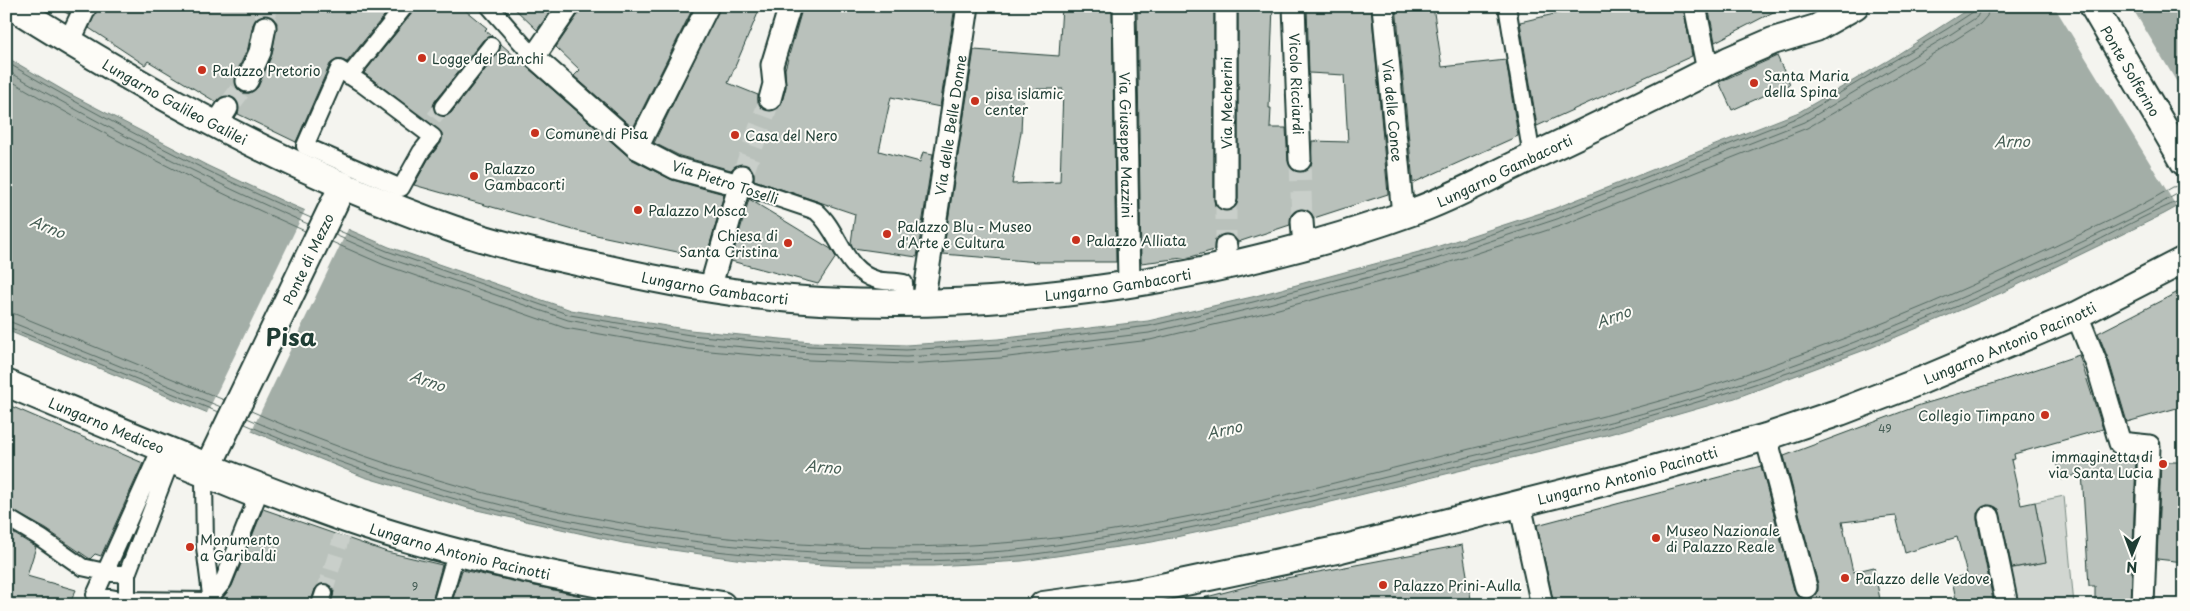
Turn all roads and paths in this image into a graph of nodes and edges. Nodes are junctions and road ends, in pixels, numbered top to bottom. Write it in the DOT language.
graph roads {
  1 [pos="12,6"];
  2 [pos="86,6"];
  3 [pos="405,6"];
  4 [pos="489,6"];
  5 [pos="569,6"];
  6 [pos="708,6"];
  7 [pos="790,6"];
  8 [pos="968,6"];
  9 [pos="1124,6"];
  10 [pos="1226,6"];
  11 [pos="1294,6"];
  12 [pos="1384,6"];
  13 [pos="1507,6"];
  14 [pos="1695,6"];
  15 [pos="1855,6"];
  16 [pos="2092,6"];
  17 [pos="508,26"];
  18 [pos="265,27"];
  19 [pos="69,42"];
  20 [pos="534,57"];
  21 [pos="1708,71"];
  22 [pos="349,76"];
  23 [pos="247,81"];
  24 [pos="770,99"];
  25 [pos="434,118"];
  26 [pos="637,148"];
  27 [pos="1532,157"];
  28 [pos="1300,160"];
  29 [pos="2184,162"];
  30 [pos="740,181"];
  31 [pos="339,195"];
  32 [pos="1226,199"];
  33 [pos="1402,216"];
  34 [pos="1302,222"];
  35 [pos="1304,247"];
  36 [pos="2184,260"];
  37 [pos="1128,284"];
  38 [pos="710,289"];
  39 [pos="914,304"];
  40 [pos="2077,315"];
  41 [pos="6,383"];
  42 [pos="1766,437"];
  43 [pos="169,465"];
  44 [pos="206,473"];
  45 [pos="234,491"];
  46 [pos="1520,504"];
  47 [pos="206,506"];
  48 [pos="1989,517"];
  49 [pos="6,518"];
  50 [pos="452,567"];
  51 [pos="105,572"];
  52 [pos="127,574"];
  53 [pos="620,596"];
  54 [pos="1809,597"];
  55 [pos="212,600"];
  56 [pos="127,602"];
  57 [pos="441,605"];
  58 [pos="722,605"];
  59 [pos="1044,605"];
  60 [pos="1542,605"];
  61 [pos="2007,605"];
  62 [pos="2142,605"];
  1 -- 19 [label="street, Lungarno Galileo Galilei"];
  2 -- 19 [label="street"];
  3 -- 22 [label="street"];
  4 -- 17 [label="street, Via Pietro Toselli"];
  5 -- 20 [label="street"];
  6 -- 26 [label="street"];
  7 -- 24 [label="street"];
  8 -- 39 [label="street, Via delle Belle Donne"];
  9 -- 37 [label="street, Via Giuseppe Mazzini"];
  10 -- 32 [label="street, Via Mecherini"];
  11 -- 28 [label="street, Vicolo Ricciardi"];
  12 -- 33 [label="street, Via delle Conce"];
  13 -- 27 [label="street"];
  14 -- 21 [label="street"];
  15 -- 21 [label="street, Lungarno Gambacorti"];
  16 -- 29 [label="street, Ponte Solferino"];
  17 -- 20 [label="street, Via Pietro Toselli"];
  17 -- 25 [label="street"];
  18 -- 23 [label="street"];
  19 -- 31 [label="street, Lungarno Galileo Galilei"];
  20 -- 26 [label="street, Via Pietro Toselli"];
  21 -- 27 [label="street, Lungarno Gambacorti"];
  22 -- 25 [label="street"];
  22 -- 25 [label="street"];
  26 -- 30 [label="street, Via Pietro Toselli"];
  27 -- 33 [label="street, Lungarno Gambacorti"];
  30 -- 38 [label="street"];
  30 -- 39 [label="street, Via Pietro Toselli"];
  31 -- 38 [label="street, Lungarno Gambacorti"];
  31 -- 44 [label="street, Ponte di Mezzo"];
  33 -- 35 [label="street, Lungarno Gambacorti"];
  34 -- 35 [label="street"];
  35 -- 37 [label="street, Lungarno Gambacorti"];
  36 -- 40 [label="street, Lungarno Antonio Pacinotti"];
  37 -- 39 [label="street, Lungarno Gambacorti"];
  38 -- 39 [label="street, Lungarno Gambacorti"];
  40 -- 42 [label="street, Lungarno Antonio Pacinotti"];
  40 -- 62 [label="street"];
  41 -- 44 [label="street, Lungarno Mediceo"];
  42 -- 46 [label="street, Lungarno Antonio Pacinotti"];
  42 -- 54 [label="street"];
  43 -- 44 [label="street"];
  43 -- 51 [label="street"];
  43 -- 52 [label="street"];
  44 -- 45 [label="street"];
  44 -- 47 [label="street"];
  44 -- 53 [label="street, Lungarno Antonio Pacinotti"];
  45 -- 47 [label="street"];
  45 -- 55 [label="street"];
  46 -- 59 [label="street, Lungarno Antonio Pacinotti"];
  46 -- 60 [label="street"];
  47 -- 55 [label="street"];
  48 -- 61 [label="street"];
  49 -- 51 [label="street"];
  50 -- 57 [label="street"];
  51 -- 52 [label="street"];
  51 -- 56 [label="street"];
  52 -- 56 [label="street"];
  53 -- 58 [label="street, Lungarno Antonio Pacinotti"];
  55 -- 56 [label="street"];
}
